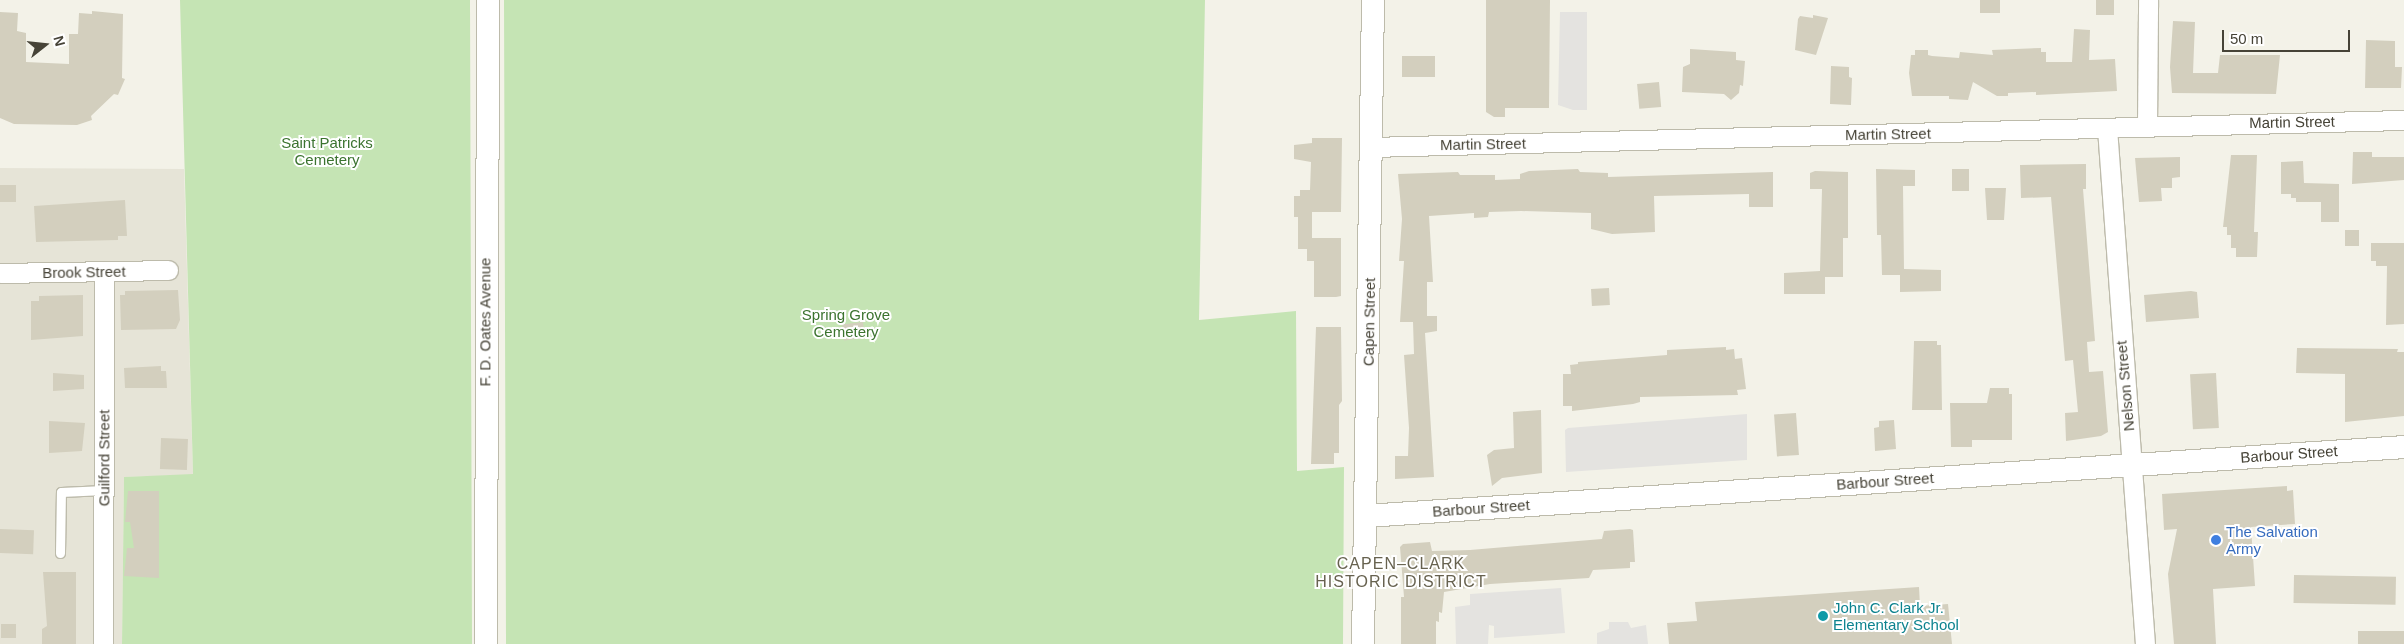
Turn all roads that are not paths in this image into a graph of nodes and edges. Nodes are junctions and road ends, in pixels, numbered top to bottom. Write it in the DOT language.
graph roads {
  1 [pos="488,0"];
  2 [pos="1373,0"];
  3 [pos="2148,0"];
  4 [pos="2404,120"];
  5 [pos="2147,125"];
  6 [pos="2107,128"];
  7 [pos="1371,146"];
  8 [pos="168,270"];
  9 [pos="104,272"];
  10 [pos="0,273"];
  11 [pos="2404,446"];
  12 [pos="2131,465"];
  13 [pos="104,490"];
  14 [pos="1366,516"];
  15 [pos="60,553"];
  16 [pos="103,644"];
  17 [pos="486,644"];
  18 [pos="1363,644"];
  19 [pos="2145,644"];
  1 -- 17 [label="street, F. D. Oates Avenue"];
  2 -- 7 [label="street, Capen Street"];
  3 -- 5 [label="street"];
  4 -- 5 [label="street, Martin Street"];
  5 -- 6 [label="street, Martin Street"];
  6 -- 7 [label="street, Martin Street"];
  6 -- 12 [label="street, Nelson Street"];
  7 -- 14 [label="street, Capen Street"];
  8 -- 9 [label="street, Brook Street"];
  9 -- 10 [label="street, Brook Street"];
  9 -- 13 [label="street, Guilford Street"];
  11 -- 12 [label="street, Barbour Street"];
  12 -- 14 [label="street, Barbour Street"];
  12 -- 19 [label="street, Nelson Street"];
  13 -- 15 [label="lane"];
  13 -- 16 [label="street, Guilford Street"];
  14 -- 18 [label="street, Capen Street"];
}
